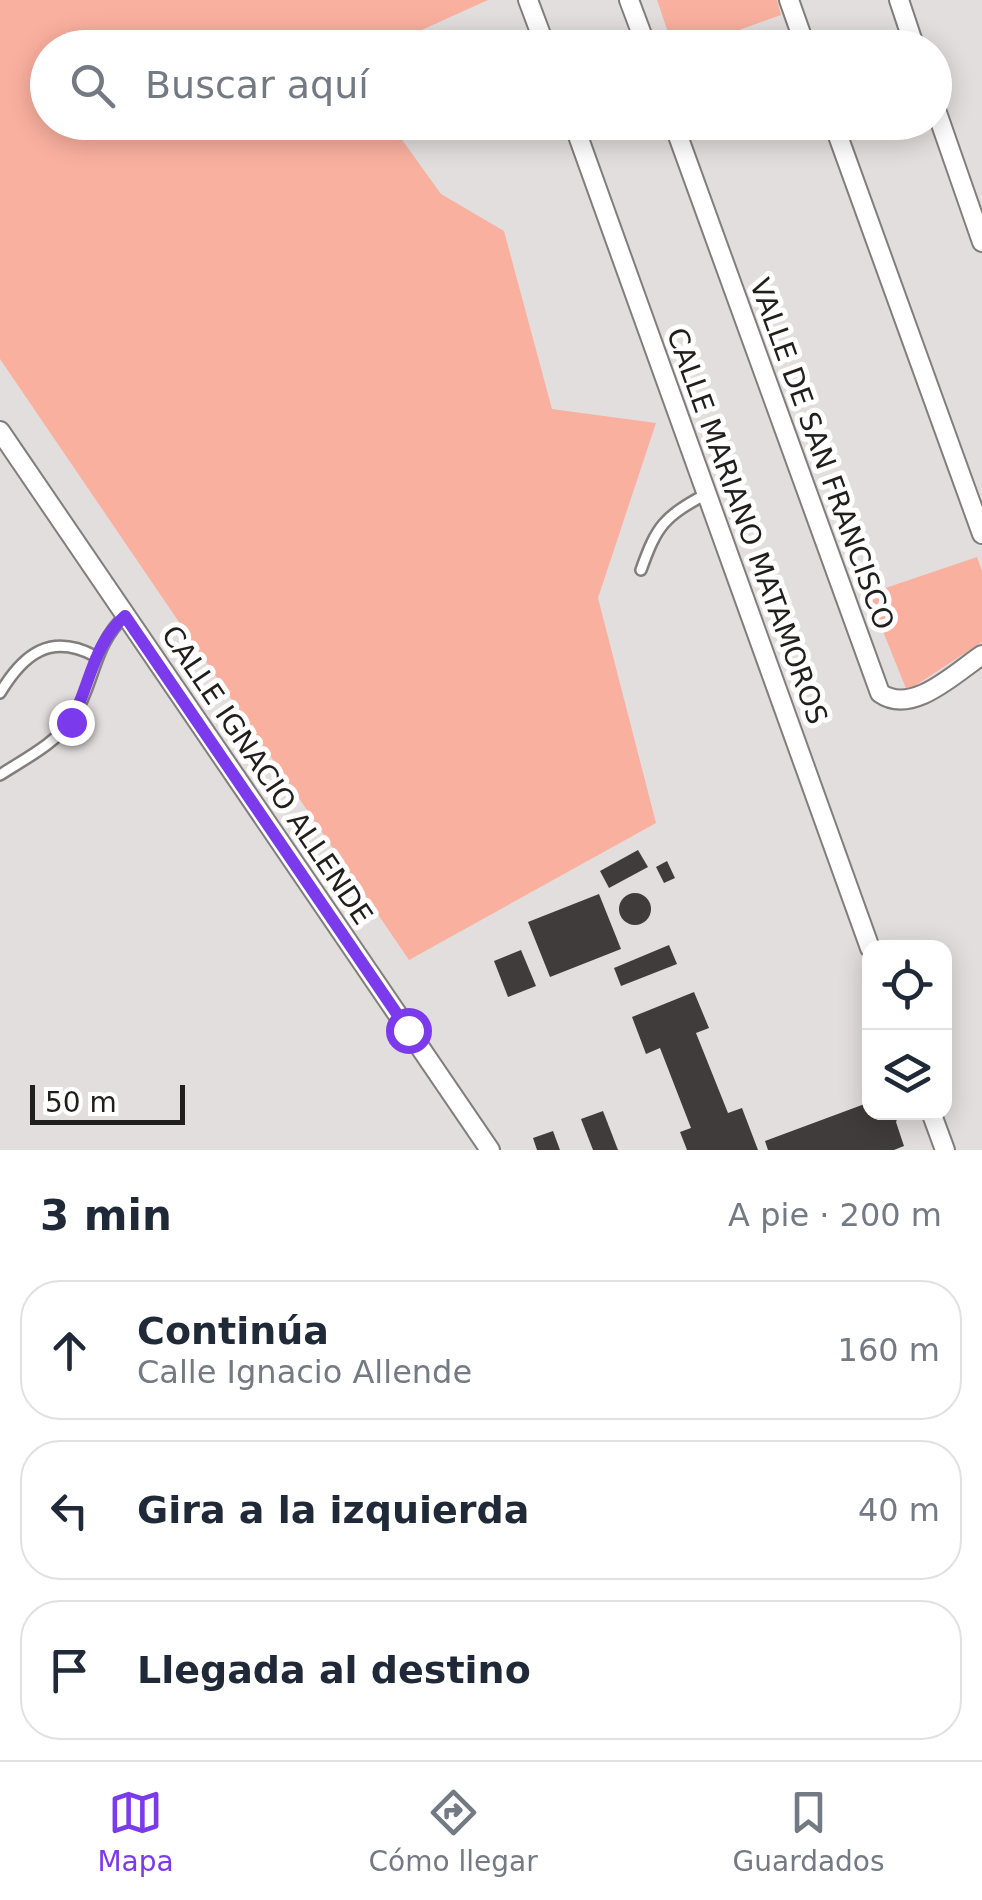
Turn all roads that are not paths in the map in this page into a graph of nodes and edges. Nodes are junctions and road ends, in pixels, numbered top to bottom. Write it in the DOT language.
graph roads {
  1 [pos="528,0"];
  2 [pos="630,0"];
  3 [pos="788,0"];
  4 [pos="898,0"];
  5 [pos="539,30"];
  6 [pos="640,30"];
  7 [pos="799,30"];
  8 [pos="909,30"];
  9 [pos="578,140"];
  10 [pos="681,140"];
  11 [pos="840,140"];
  12 [pos="947,140"];
  13 [pos="982,242"];
  14 [pos="0,431"];
  15 [pos="706,494"];
  16 [pos="982,534"];
  17 [pos="641,570"];
  18 [pos="125,616"];
  19 [pos="982,655"];
  20 [pos="95,656"];
  21 [pos="0,693"];
  22 [pos="0,776"];
  23 [pos="867,940"];
  24 [pos="934,1120"];
  25 [pos="490,1150"];
  26 [pos="945,1150"];
  1 -- 5 [label="street"];
  2 -- 6 [label="street"];
  3 -- 7 [label="street"];
  4 -- 8 [label="street"];
  9 -- 15 [label="street, CALLE MARIANO MATAMOROS"];
  10 -- 19 [label="street, VALLE DE SAN FRANCISCO"];
  11 -- 16 [label="street"];
  12 -- 13 [label="street"];
  14 -- 18 [label="street, CALLE IGNACIO ALLENDE"];
  15 -- 17 [label="lane"];
  15 -- 23 [label="street, CALLE MARIANO MATAMOROS"];
  18 -- 20 [label="lane"];
  18 -- 25 [label="street, CALLE IGNACIO ALLENDE"];
  20 -- 21 [label="lane"];
  20 -- 22 [label="lane"];
  24 -- 26 [label="street"];
}
